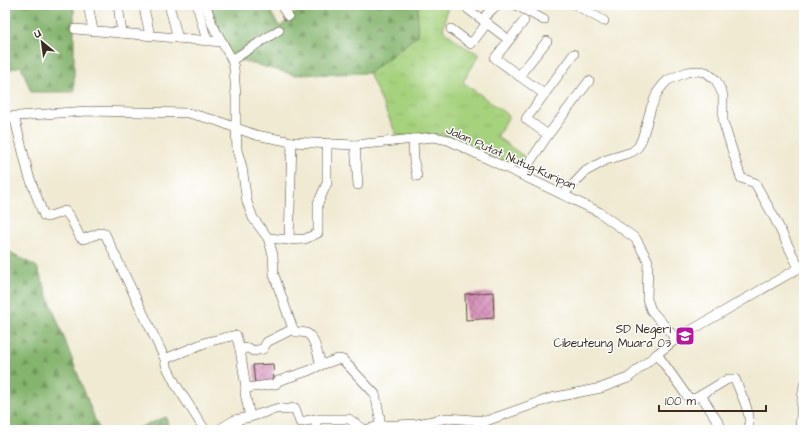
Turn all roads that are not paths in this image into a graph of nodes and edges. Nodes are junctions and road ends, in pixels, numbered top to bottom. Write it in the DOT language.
graph roads {
  1 [pos="88,5"];
  2 [pos="118,5"];
  3 [pos="169,5"];
  4 [pos="197,5"];
  5 [pos="206,5"];
  6 [pos="281,5"];
  7 [pos="497,5"];
  8 [pos="516,5"];
  9 [pos="581,6"];
  10 [pos="144,8"];
  11 [pos="468,9"];
  12 [pos="288,16"];
  13 [pos="487,19"];
  14 [pos="544,20"];
  15 [pos="524,21"];
  16 [pos="604,21"];
  17 [pos="75,29"];
  18 [pos="451,29"];
  19 [pos="93,30"];
  20 [pos="279,30"];
  21 [pos="122,33"];
  22 [pos="150,35"];
  23 [pos="178,38"];
  24 [pos="509,40"];
  25 [pos="207,41"];
  26 [pos="547,41"];
  27 [pos="222,42"];
  28 [pos="574,54"];
  29 [pos="232,60"];
  30 [pos="519,76"];
  31 [pos="589,81"];
  32 [pos="544,94"];
  33 [pos="9,116"];
  34 [pos="236,128"];
  35 [pos="548,135"];
  36 [pos="413,139"];
  37 [pos="292,142"];
  38 [pos="327,143"];
  39 [pos="355,145"];
  40 [pos="522,175"];
  41 [pos="417,176"];
  42 [pos="358,185"];
  43 [pos="563,195"];
  44 [pos="268,238"];
  45 [pos="289,240"];
  46 [pos="801,266"];
  47 [pos="293,329"];
  48 [pos="676,339"];
  49 [pos="240,349"];
  50 [pos="656,354"];
  51 [pos="165,359"];
  52 [pos="321,365"];
  53 [pos="804,385"];
  54 [pos="246,388"];
  55 [pos="701,395"];
  56 [pos="250,417"];
  57 [pos="235,420"];
  58 [pos="316,420"];
  59 [pos="486,421"];
  60 [pos="379,426"];
  61 [pos="205,430"];
  62 [pos="218,430"];
  63 [pos="239,430"];
  64 [pos="316,430"];
  65 [pos="365,430"];
  66 [pos="474,430"];
  67 [pos="720,430"];
  68 [pos="749,430"];
  69 [pos="800,430"];
  1 -- 19 [label="street"];
  2 -- 21 [label="street"];
  3 -- 23 [label="street"];
  4 -- 25 [label="street"];
  5 -- 27 [label="street"];
  6 -- 12 [label="street"];
  7 -- 13 [label="street"];
  8 -- 14 [label="street"];
  9 -- 16 [label="street"];
  10 -- 22 [label="street"];
  11 -- 13 [label="street"];
  13 -- 18 [label="street"];
  13 -- 24 [label="street"];
  15 -- 24 [label="street"];
  17 -- 19 [label="street"];
  19 -- 21 [label="street"];
  20 -- 29 [label="street"];
  21 -- 22 [label="street"];
  22 -- 23 [label="street"];
  23 -- 25 [label="street"];
  24 -- 30 [label="street"];
  25 -- 27 [label="street"];
  26 -- 30 [label="street"];
  27 -- 29 [label="street"];
  28 -- 32 [label="street"];
  29 -- 34 [label="street"];
  30 -- 32 [label="street"];
  31 -- 35 [label="street"];
  32 -- 35 [label="street"];
  33 -- 34 [label="street, Jalan Putat Nutug–Kuripan"];
  33 -- 51 [label="street"];
  34 -- 37 [label="street, Jalan Putat Nutug–Kuripan"];
  34 -- 44 [label="street"];
  35 -- 40 [label="street"];
  36 -- 39 [label="street, Jalan Putat Nutug–Kuripan"];
  36 -- 40 [label="street, Jalan Putat Nutug–Kuripan"];
  36 -- 41 [label="street"];
  37 -- 38 [label="street, Jalan Putat Nutug–Kuripan"];
  37 -- 45 [label="street"];
  38 -- 39 [label="street, Jalan Putat Nutug–Kuripan"];
  38 -- 45 [label="street"];
  39 -- 42 [label="street"];
  40 -- 43 [label="street, Jalan Putat Nutug–Kuripan"];
  43 -- 46 [label="street"];
  43 -- 48 [label="street, Jalan Putat Nutug–Kuripan"];
  44 -- 45 [label="street"];
  44 -- 47 [label="street"];
  46 -- 48 [label="street"];
  47 -- 49 [label="street"];
  47 -- 52 [label="street"];
  48 -- 50 [label="street"];
  49 -- 51 [label="street"];
  49 -- 54 [label="street"];
  50 -- 55 [label="street"];
  50 -- 59 [label="street"];
  51 -- 61 [label="street"];
  52 -- 54 [label="street"];
  52 -- 60 [label="street"];
  53 -- 69 [label="street"];
  54 -- 56 [label="street"];
  55 -- 67 [label="street"];
  55 -- 68 [label="street"];
  56 -- 57 [label="street"];
  56 -- 58 [label="street"];
  57 -- 62 [label="street"];
  57 -- 63 [label="street"];
  58 -- 64 [label="street"];
  58 -- 65 [label="street"];
  59 -- 60 [label="street"];
  59 -- 66 [label="street"];
  60 -- 65 [label="street"];
}
